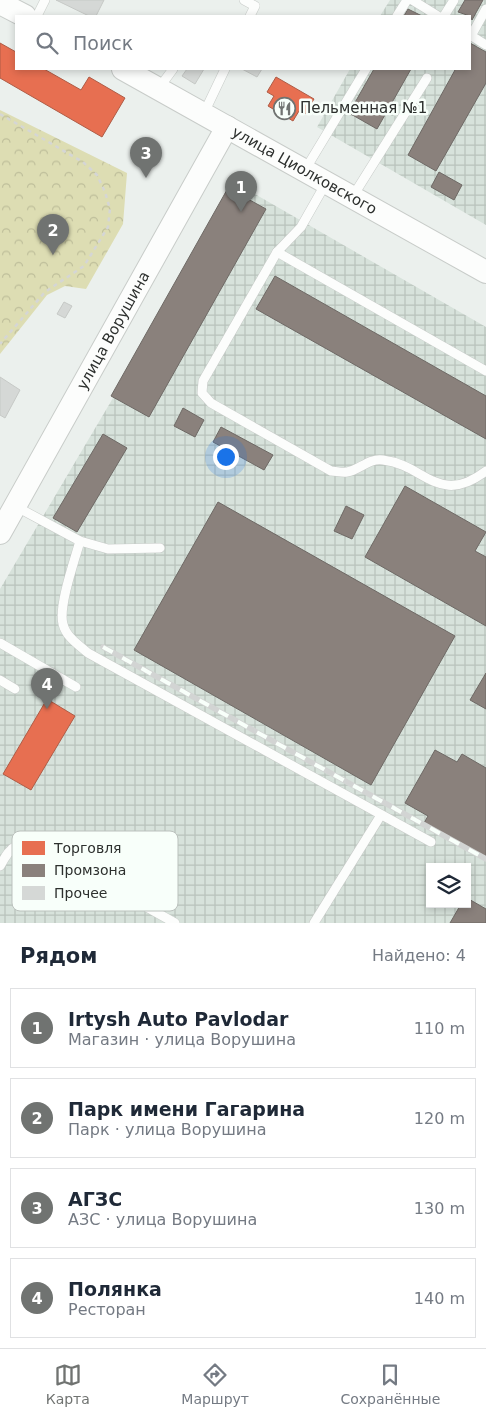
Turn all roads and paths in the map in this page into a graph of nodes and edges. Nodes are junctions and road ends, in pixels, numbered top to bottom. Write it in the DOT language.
graph roads {
  1 [pos="46,0"];
  2 [pos="244,0"];
  3 [pos="407,0"];
  4 [pos="412,0"];
  5 [pos="454,0"];
  6 [pos="0,3"];
  7 [pos="486,10"];
  8 [pos="24,15"];
  9 [pos="38,15"];
  10 [pos="250,15"];
  11 [pos="398,15"];
  12 [pos="436,15"];
  13 [pos="445,15"];
  14 [pos="471,34"];
  15 [pos="471,37"];
  16 [pos="486,45"];
  17 [pos="124,70"];
  18 [pos="172,70"];
  19 [pos="225,70"];
  20 [pos="365,70"];
  21 [pos="427,78"];
  22 [pos="159,88"];
  23 [pos="0,114"];
  24 [pos="204,114"];
  25 [pos="227,127"];
  26 [pos="305,170"];
  27 [pos="326,182"];
  28 [pos="352,197"];
  29 [pos="277,252"];
  30 [pos="486,272"];
  31 [pos="0,344"];
  32 [pos="486,371"];
  33 [pos="486,471"];
  34 [pos="15,506"];
  35 [pos="0,533"];
  36 [pos="80,541"];
  37 [pos="160,548"];
  38 [pos="0,643"];
  39 [pos="0,680"];
  40 [pos="76,687"];
  41 [pos="15,690"];
  42 [pos="381,815"];
  43 [pos="431,842"];
  44 [pos="12,848"];
  45 [pos="0,866"];
  46 [pos="154,911"];
  47 [pos="175,923"];
  48 [pos="314,923"];
  1 -- 9 [label="lane"];
  2 -- 10 [label="lane"];
  3 -- 11 [label="lane"];
  4 -- 12 [label="lane"];
  5 -- 13 [label="lane"];
  6 -- 8 [label="street"];
  7 -- 14 [label="lane"];
  15 -- 16 [label="lane"];
  17 -- 22 [label="street, улица Циолковского"];
  18 -- 22 [label="lane"];
  19 -- 24 [label="lane"];
  20 -- 26 [label="lane"];
  21 -- 28 [label="lane"];
  22 -- 24 [label="street, улица Циолковского"];
  23 -- 31 [label="path"];
  24 -- 25 [label="street, улица Циолковского"];
  25 -- 26 [label="street, улица Циолковского"];
  25 -- 34 [label="street, улица Ворушина"];
  26 -- 27 [label="street, улица Циолковского"];
  27 -- 28 [label="street, улица Циолковского"];
  27 -- 29 [label="lane"];
  28 -- 30 [label="street, улица Циолковского"];
  29 -- 32 [label="lane"];
  29 -- 33 [label="lane"];
  34 -- 35 [label="street, улица Ворушина"];
  34 -- 36 [label="lane"];
  36 -- 37 [label="lane"];
  36 -- 42 [label="lane"];
  38 -- 40 [label="lane"];
  39 -- 41 [label="lane"];
  42 -- 43 [label="lane"];
  42 -- 48 [label="lane"];
  44 -- 45 [label="lane"];
  46 -- 47 [label="lane"];
}
